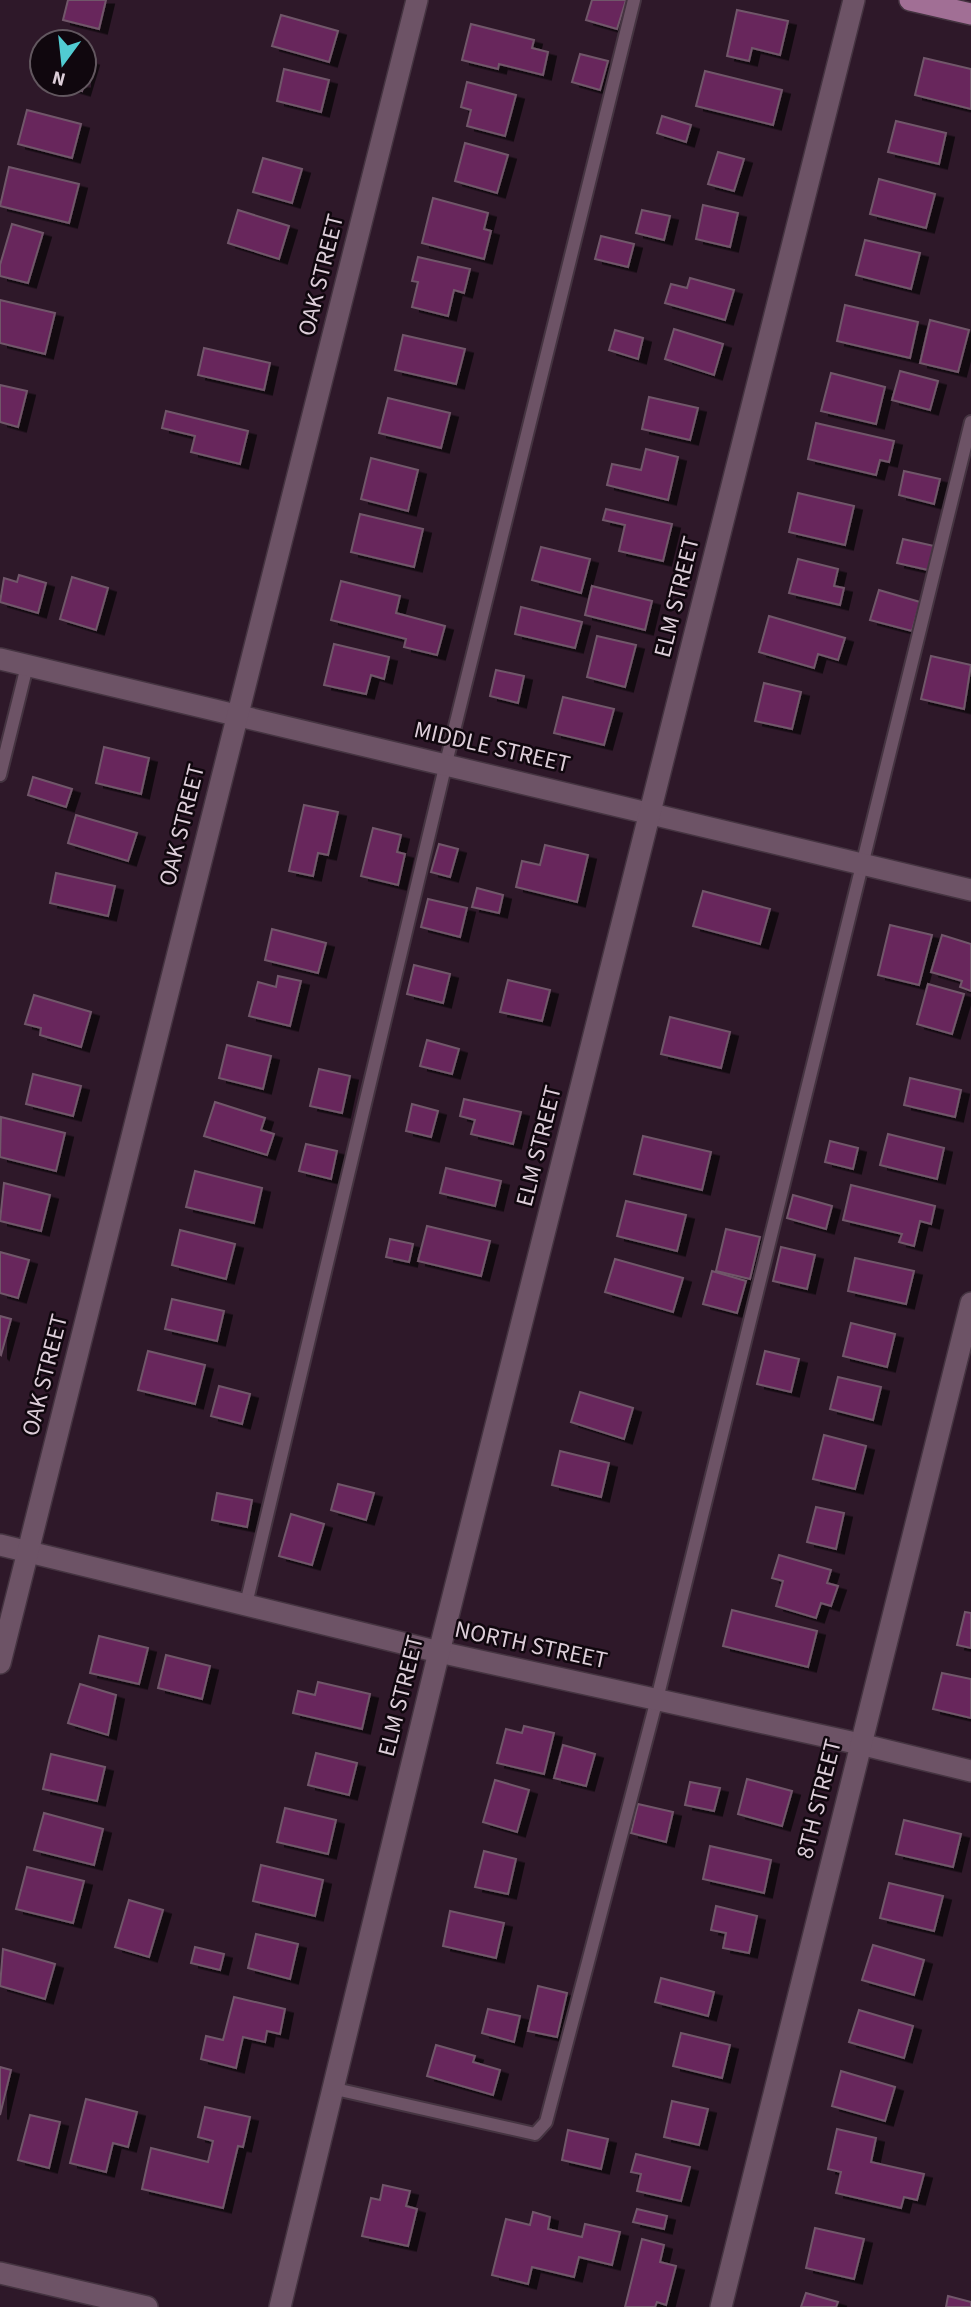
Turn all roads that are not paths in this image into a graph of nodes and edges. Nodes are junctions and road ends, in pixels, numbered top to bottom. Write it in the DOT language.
graph roads {
  1 [pos="417,0"];
  2 [pos="634,0"];
  3 [pos="854,0"];
  4 [pos="910,0"];
  5 [pos="971,14"];
  6 [pos="971,422"];
  7 [pos="0,659"];
  8 [pos="27,666"];
  9 [pos="237,714"];
  10 [pos="446,763"];
  11 [pos="0,775"];
  12 [pos="650,812"];
  13 [pos="862,864"];
  14 [pos="971,890"];
  15 [pos="971,1303"];
  16 [pos="0,1545"];
  17 [pos="28,1551"];
  18 [pos="246,1604"];
  19 [pos="439,1652"];
  20 [pos="0,1663"];
  21 [pos="657,1699"];
  22 [pos="860,1744"];
  23 [pos="971,1771"];
  24 [pos="331,2088"];
  25 [pos="0,2273"];
  26 [pos="85,2300"];
  27 [pos="146,2307"];
  28 [pos="280,2307"];
  29 [pos="720,2307"];
  1 -- 9 [label="street, OAK STREET"];
  2 -- 10 [label="lane"];
  3 -- 12 [label="street, ELM STREET"];
  4 -- 5 [label="main road"];
  6 -- 13 [label="lane"];
  7 -- 8 [label="street, MIDDLE STREET"];
  8 -- 9 [label="street, MIDDLE STREET"];
  8 -- 11 [label="lane"];
  9 -- 10 [label="street, MIDDLE STREET"];
  9 -- 17 [label="street, OAK STREET"];
  10 -- 12 [label="street, MIDDLE STREET"];
  10 -- 18 [label="lane"];
  12 -- 13 [label="street, MIDDLE STREET"];
  12 -- 19 [label="street, ELM STREET"];
  13 -- 14 [label="street, MIDDLE STREET"];
  13 -- 21 [label="lane"];
  15 -- 22 [label="street, 8TH STREET"];
  16 -- 17 [label="street, NORTH STREET"];
  17 -- 18 [label="street, NORTH STREET"];
  17 -- 20 [label="street, OAK STREET"];
  18 -- 19 [label="street, NORTH STREET"];
  19 -- 21 [label="street, NORTH STREET"];
  19 -- 24 [label="street, ELM STREET"];
  21 -- 22 [label="street, NORTH STREET"];
  21 -- 24 [label="lane"];
  22 -- 23 [label="street, NORTH STREET"];
  22 -- 29 [label="street, 8TH STREET"];
  24 -- 28 [label="street, ELM STREET"];
  25 -- 26 [label="street"];
  26 -- 27 [label="street"];
}
